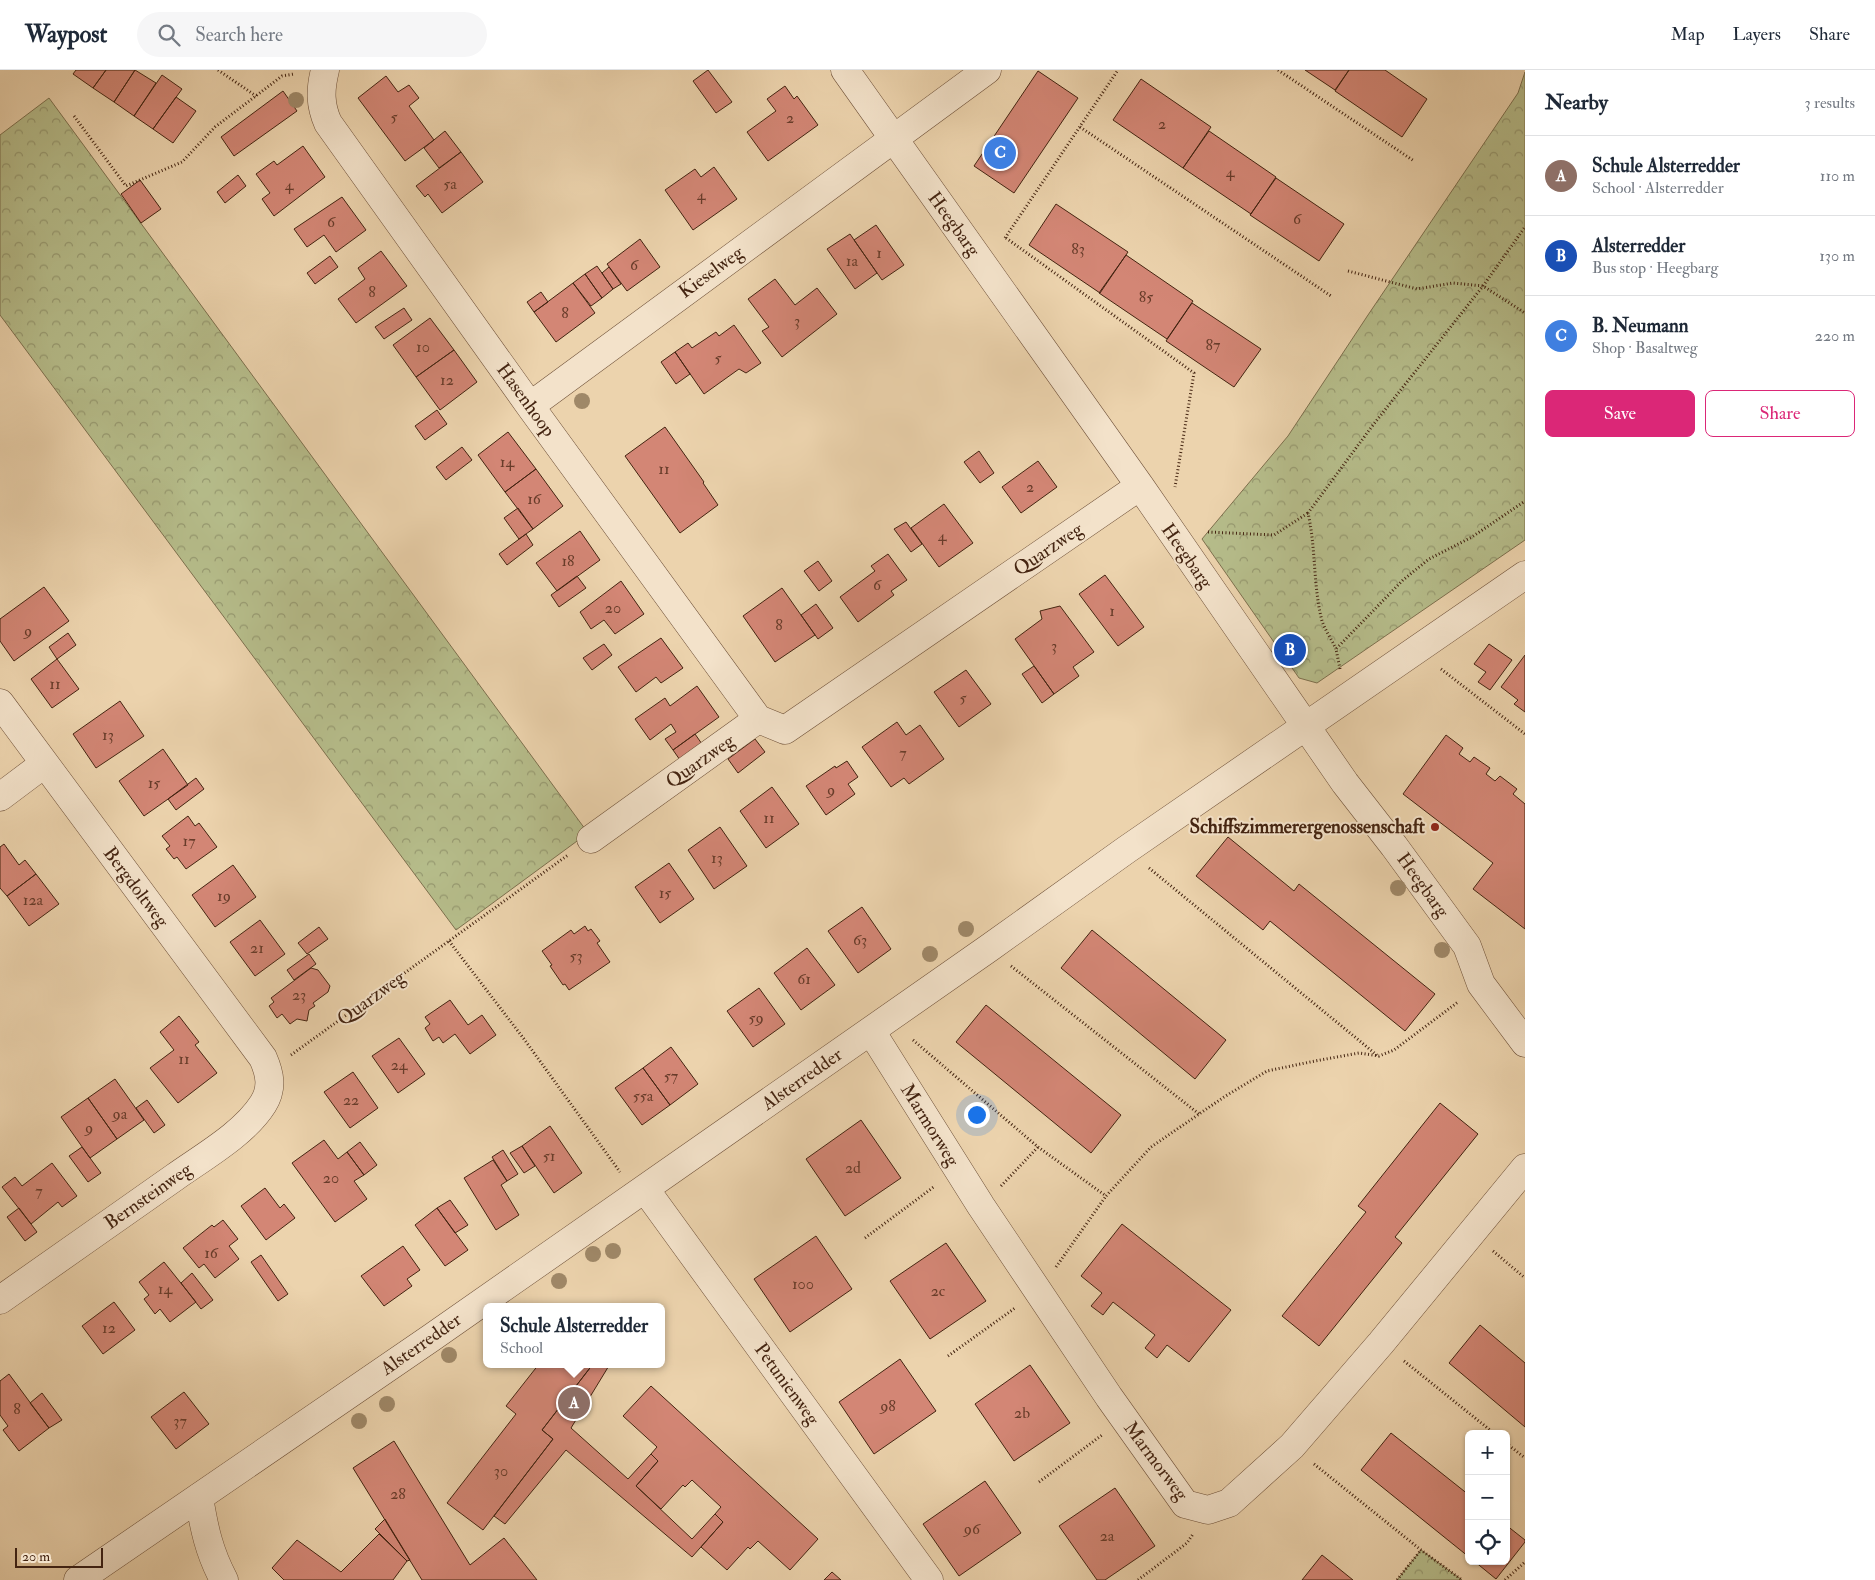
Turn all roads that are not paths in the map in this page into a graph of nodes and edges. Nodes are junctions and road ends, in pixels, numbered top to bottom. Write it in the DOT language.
graph roads {
  1 [pos="324,70"];
  2 [pos="845,70"];
  3 [pos="987,70"];
  4 [pos="893,139"];
  5 [pos="530,406"];
  6 [pos="1140,486"];
  7 [pos="1525,575"];
  8 [pos="0,703"];
  9 [pos="758,720"];
  10 [pos="1305,726"];
  11 [pos="44,764"];
  12 [pos="0,797"];
  13 [pos="591,839"];
  14 [pos="879,1025"];
  15 [pos="1525,1043"];
  16 [pos="270,1072"];
  17 [pos="1525,1168"];
  18 [pos="640,1192"];
  19 [pos="0,1300"];
  20 [pos="199,1497"];
  21 [pos="78,1580"];
  22 [pos="224,1580"];
  23 [pos="929,1580"];
  1 -- 5 [label="street, Hasenhoop"];
  2 -- 4 [label="street, Heegbarg"];
  3 -- 4 [label="street, Kieselweg"];
  4 -- 5 [label="street, Kieselweg"];
  4 -- 6 [label="street, Heegbarg"];
  5 -- 9 [label="street, Hasenhoop"];
  6 -- 9 [label="street, Quarzweg"];
  6 -- 10 [label="street, Heegbarg"];
  7 -- 10 [label="street, Alsterredder"];
  8 -- 11 [label="street, Bergdoltweg"];
  9 -- 13 [label="street, Quarzweg"];
  10 -- 14 [label="street, Alsterredder"];
  10 -- 15 [label="street, Heegbarg"];
  11 -- 12 [label="street"];
  11 -- 16 [label="street, Bergdoltweg"];
  14 -- 17 [label="street, Marmorweg"];
  14 -- 18 [label="street, Alsterredder"];
  16 -- 19 [label="street, Bernsteinweg"];
  18 -- 20 [label="street, Alsterredder"];
  18 -- 23 [label="street, Petunienweg"];
  20 -- 21 [label="street, Alsterredder"];
  20 -- 22 [label="street"];
}
